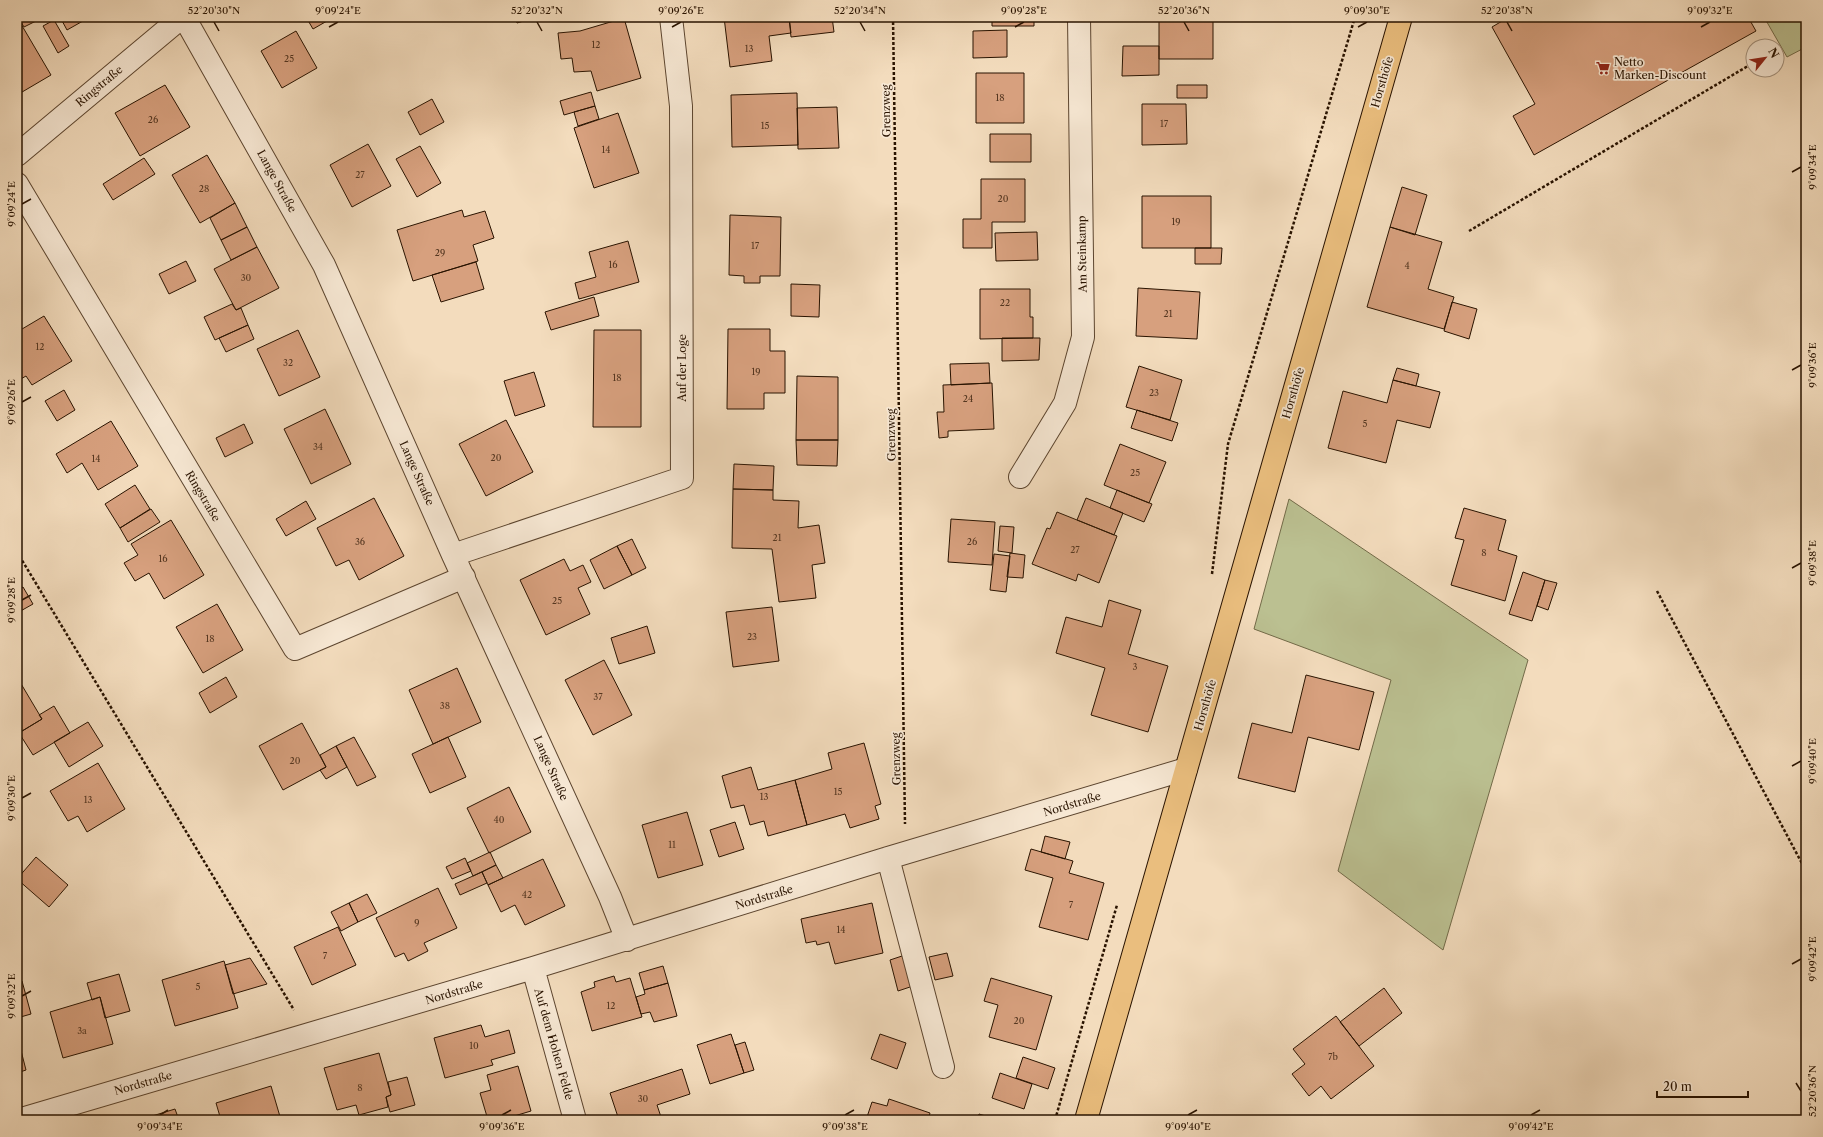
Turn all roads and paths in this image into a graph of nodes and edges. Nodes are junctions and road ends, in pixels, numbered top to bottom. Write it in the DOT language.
graph roads {
  1 [pos="183,17"];
  2 [pos="671,17"];
  3 [pos="893,17"];
  4 [pos="1079,17"];
  5 [pos="1355,17"];
  6 [pos="1401,17"];
  7 [pos="1745,67"];
  8 [pos="17,155"];
  9 [pos="17,184"];
  10 [pos="1469,231"];
  11 [pos="1020,477"];
  12 [pos="17,552"];
  13 [pos="453,555"];
  14 [pos="464,577"];
  15 [pos="1211,581"];
  16 [pos="1657,590"];
  17 [pos="1186,770"];
  18 [pos="897,856"];
  19 [pos="1806,871"];
  20 [pos="1118,900"];
  21 [pos="627,940"];
  22 [pos="533,968"];
  23 [pos="309,1035"];
  24 [pos="943,1067"];
  25 [pos="18,1120"];
  26 [pos="575,1120"];
  27 [pos="1055,1120"];
  28 [pos="1086,1120"];
  1 -- 8 [label="street, Ringstraße"];
  1 -- 13 [label="street, Lange Straße"];
  2 -- 13 [label="street, Auf der Loge"];
  3 -- 18 [label="path, Grenzweg"];
  4 -- 11 [label="street, Am Steinkamp"];
  5 -- 15 [label="path"];
  6 -- 17 [label="main road, Horsthöfe"];
  7 -- 10 [label="path"];
  9 -- 14 [label="street, Ringstraße"];
  12 -- 23 [label="path"];
  13 -- 14 [label="street, Lange Straße"];
  14 -- 21 [label="street, Lange Straße"];
  16 -- 19 [label="path"];
  17 -- 18 [label="street, Nordstraße"];
  17 -- 28 [label="main road, Horsthöfe"];
  18 -- 21 [label="street, Nordstraße"];
  18 -- 24 [label="street"];
  20 -- 27 [label="path"];
  21 -- 22 [label="street, Nordstraße"];
  22 -- 23 [label="street, Nordstraße"];
  22 -- 26 [label="street, Auf dem Hohen Felde"];
  23 -- 25 [label="street, Nordstraße"];
}
